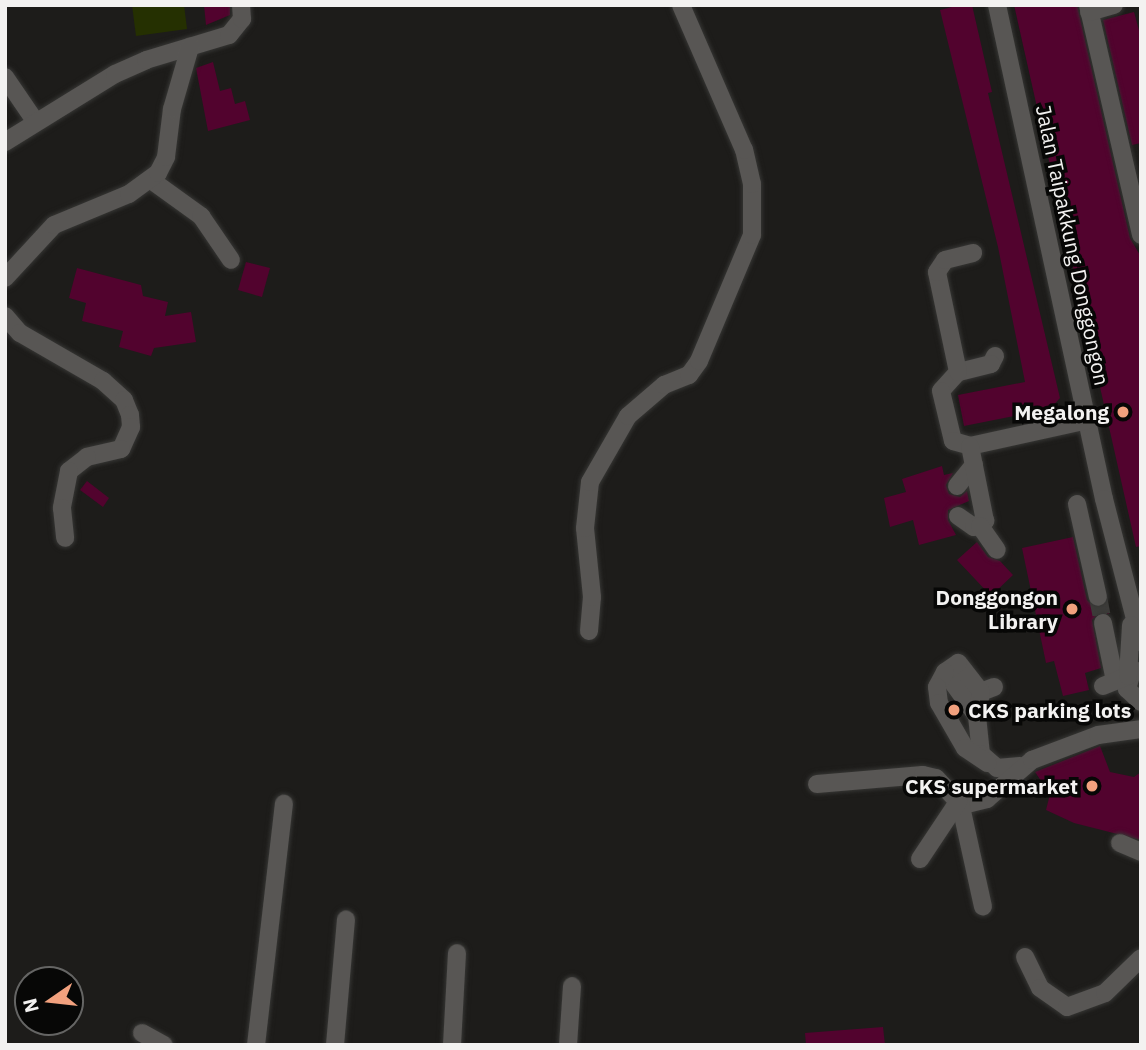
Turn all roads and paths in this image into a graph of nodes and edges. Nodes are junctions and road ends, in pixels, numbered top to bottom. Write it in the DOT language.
graph roads {
  1 [pos="241,5"];
  2 [pos="681,5"];
  3 [pos="997,5"];
  4 [pos="1114,5"];
  5 [pos="1089,9"];
  6 [pos="190,47"];
  7 [pos="5,77"];
  8 [pos="35,121"];
  9 [pos="5,142"];
  10 [pos="151,180"];
  11 [pos="1141,235"];
  12 [pos="972,253"];
  13 [pos="231,260"];
  14 [pos="5,278"];
  15 [pos="5,316"];
  16 [pos="995,356"];
  17 [pos="958,372"];
  18 [pos="1088,420"];
  19 [pos="970,446"];
  20 [pos="974,465"];
  21 [pos="957,486"];
  22 [pos="1077,503"];
  23 [pos="958,516"];
  24 [pos="980,526"];
  25 [pos="65,538"];
  26 [pos="997,550"];
  27 [pos="1098,597"];
  28 [pos="1131,618"];
  29 [pos="1103,623"];
  30 [pos="589,631"];
  31 [pos="1141,642"];
  32 [pos="945,672"];
  33 [pos="1122,677"];
  34 [pos="1137,701"];
  35 [pos="977,716"];
  36 [pos="1141,728"];
  37 [pos="987,763"];
  38 [pos="1020,766"];
  39 [pos="817,784"];
  40 [pos="959,802"];
  41 [pos="284,804"];
  42 [pos="1120,843"];
  43 [pos="1141,852"];
  44 [pos="920,859"];
  45 [pos="983,907"];
  46 [pos="346,919"];
  47 [pos="457,953"];
  48 [pos="1025,957"];
  49 [pos="1141,958"];
  50 [pos="572,986"];
  51 [pos="142,1033"];
  52 [pos="164,1045"];
  53 [pos="256,1045"];
  54 [pos="335,1045"];
  55 [pos="452,1045"];
  56 [pos="569,1045"];
  1 -- 6 [label="street"];
  2 -- 30 [label="street"];
  3 -- 18 [label="street, Jalan Taipakkung Donggongon"];
  4 -- 5 [label="street"];
  5 -- 11 [label="street"];
  6 -- 8 [label="street"];
  6 -- 10 [label="street"];
  7 -- 8 [label="street"];
  8 -- 9 [label="street"];
  10 -- 13 [label="street"];
  10 -- 14 [label="street"];
  12 -- 17 [label="street"];
  15 -- 25 [label="street"];
  16 -- 17 [label="street"];
  17 -- 19 [label="street"];
  18 -- 19 [label="street"];
  18 -- 28 [label="street, Jalan Taipakkung Donggongon"];
  19 -- 20 [label="street"];
  20 -- 21 [label="street"];
  20 -- 24 [label="street"];
  22 -- 27 [label="street"];
  23 -- 24 [label="street"];
  24 -- 26 [label="street"];
  28 -- 31 [label="street, Jalan Taipakkung Donggongon"];
  28 -- 33 [label="street, Jalan Taipakkung Donggongon"];
  29 -- 33 [label="street"];
  32 -- 35 [label="street"];
  32 -- 35 [label="street"];
  32 -- 37 [label="street"];
  33 -- 34 [label="street"];
  34 -- 36 [label="street"];
  35 -- 37 [label="street"];
  36 -- 38 [label="street"];
  37 -- 38 [label="street"];
  38 -- 40 [label="street"];
  39 -- 40 [label="street"];
  40 -- 44 [label="street"];
  40 -- 45 [label="street"];
  41 -- 53 [label="street"];
  42 -- 43 [label="street"];
  46 -- 54 [label="street"];
  47 -- 55 [label="street"];
  48 -- 49 [label="street"];
  50 -- 56 [label="street"];
  51 -- 52 [label="street"];
}
